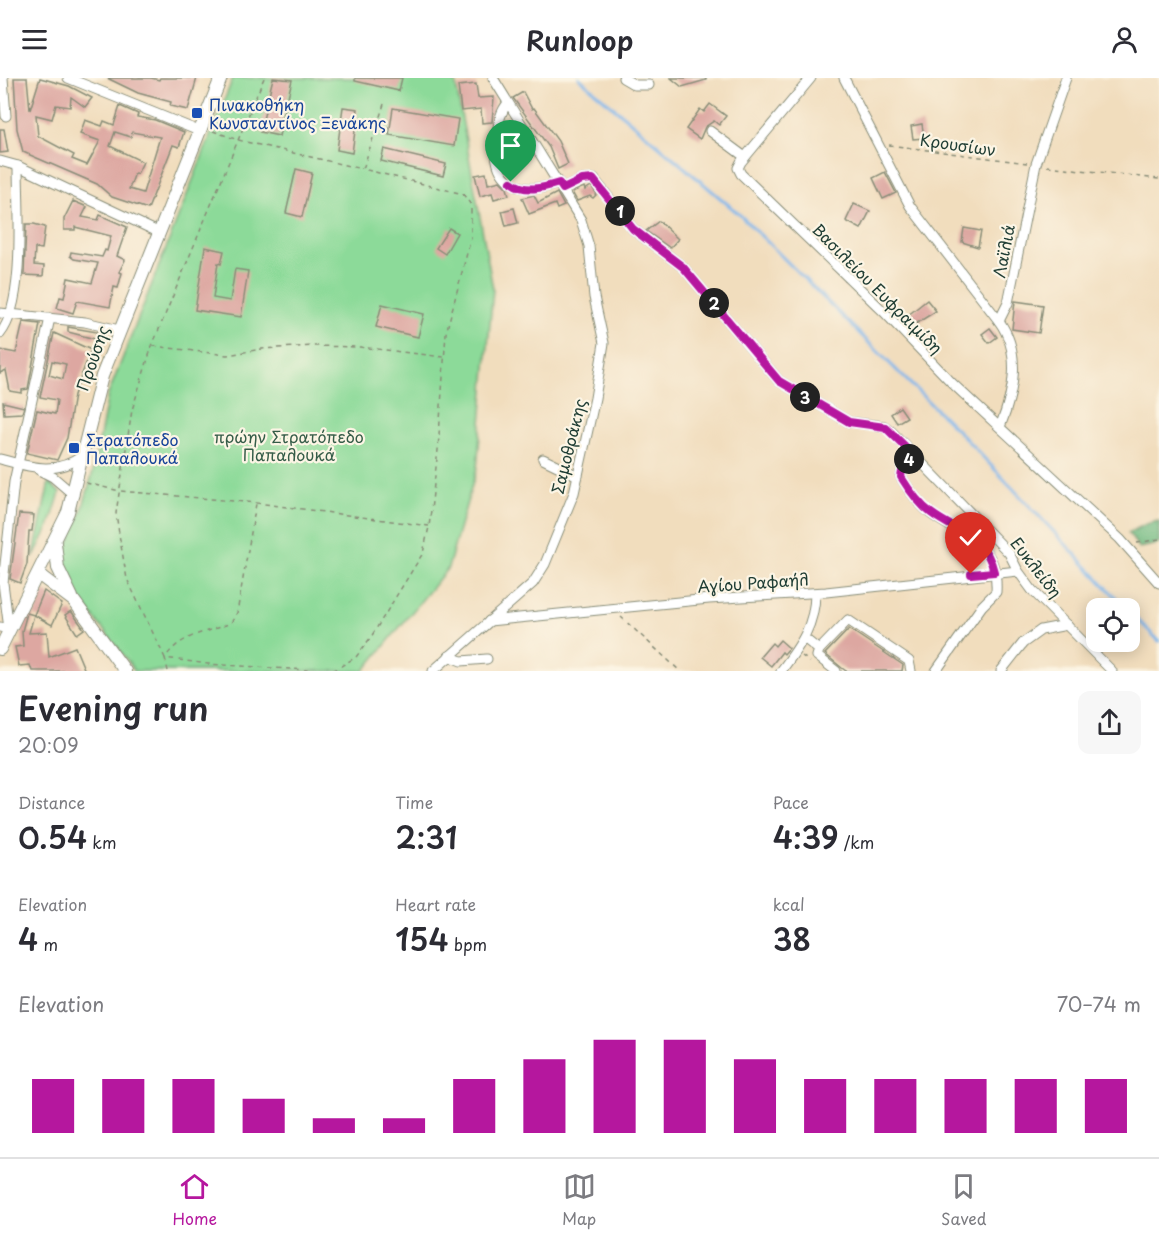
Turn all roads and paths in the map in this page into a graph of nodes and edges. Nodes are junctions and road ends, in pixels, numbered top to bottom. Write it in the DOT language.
graph roads {
  1 [pos="3,78"];
  2 [pos="68,78"];
  3 [pos="221,78"];
  4 [pos="264,78"];
  5 [pos="493,78"];
  6 [pos="623,78"];
  7 [pos="811,78"];
  8 [pos="844,78"];
  9 [pos="1066,78"];
  10 [pos="649,85"];
  11 [pos="508,103"];
  12 [pos="384,104"];
  13 [pos="6,116"];
  14 [pos="200,129"];
  15 [pos="710,131"];
  16 [pos="238,140"];
  17 [pos="878,144"];
  18 [pos="745,158"];
  19 [pos="0,161"];
  20 [pos="1036,164"];
  21 [pos="18,166"];
  22 [pos="363,170"];
  23 [pos="1159,179"];
  24 [pos="561,186"];
  25 [pos="158,232"];
  26 [pos="0,313"];
  27 [pos="12,314"];
  28 [pos="50,318"];
  29 [pos="999,321"];
  30 [pos="119,330"];
  31 [pos="0,334"];
  32 [pos="152,346"];
  33 [pos="444,357"];
  34 [pos="1000,427"];
  35 [pos="83,455"];
  36 [pos="914,455"];
  37 [pos="0,459"];
  38 [pos="543,459"];
  39 [pos="17,463"];
  40 [pos="31,467"];
  41 [pos="578,476"];
  42 [pos="78,481"];
  43 [pos="120,491"];
  44 [pos="74,495"];
  45 [pos="256,503"];
  46 [pos="429,526"];
  47 [pos="57,539"];
  48 [pos="1159,539"];
  49 [pos="1127,545"];
  50 [pos="1018,571"];
  51 [pos="994,572"];
  52 [pos="38,574"];
  53 [pos="1159,583"];
  54 [pos="815,593"];
  55 [pos="74,602"];
  56 [pos="511,604"];
  57 [pos="612,608"];
  58 [pos="518,618"];
  59 [pos="489,621"];
  60 [pos="1067,625"];
  61 [pos="5,628"];
  62 [pos="804,638"];
  63 [pos="0,649"];
  64 [pos="796,650"];
  65 [pos="819,650"];
  66 [pos="449,656"];
  67 [pos="165,658"];
  68 [pos="487,659"];
  69 [pos="812,664"];
  70 [pos="125,671"];
  71 [pos="168,671"];
  72 [pos="322,671"];
  73 [pos="333,671"];
  74 [pos="433,671"];
  75 [pos="680,671"];
  76 [pos="781,671"];
  77 [pos="836,671"];
  78 [pos="911,671"];
  79 [pos="936,671"];
  80 [pos="1001,671"];
  81 [pos="1112,671"];
  1 -- 13 [label="street"];
  2 -- 14 [label="street"];
  3 -- 14 [label="main road, Προύσης"];
  4 -- 16 [label="path"];
  5 -- 11 [label="street"];
  6 -- 10 [label="street"];
  7 -- 18 [label="street"];
  8 -- 17 [label="street"];
  9 -- 20 [label="street, Λαϊλιά"];
  11 -- 24 [label="street"];
  11 -- 24 [label="street"];
  12 -- 22 [label="path"];
  14 -- 16 [label="path"];
  14 -- 25 [label="main road, Προύσης"];
  15 -- 18 [label="street"];
  16 -- 22 [label="path"];
  16 -- 32 [label="path"];
  17 -- 20 [label="path, Κρουσίων"];
  17 -- 29 [label="street"];
  18 -- 34 [label="street, Βασιλείου Ευφραιμίδη"];
  19 -- 21 [label="street"];
  20 -- 23 [label="path, Κρουσίων"];
  20 -- 29 [label="street, Λαϊλιά"];
  21 -- 25 [label="street"];
  21 -- 27 [label="street"];
  22 -- 33 [label="path"];
  24 -- 36 [label="street, Ευκλείδη"];
  24 -- 41 [label="street, Σαμοθράκης"];
  25 -- 30 [label="main road, Προύσης"];
  26 -- 27 [label="street"];
  27 -- 28 [label="street"];
  27 -- 31 [label="street"];
  28 -- 30 [label="street"];
  28 -- 39 [label="street"];
  29 -- 34 [label="street"];
  30 -- 35 [label="main road, Προύσης"];
  32 -- 33 [label="path"];
  32 -- 43 [label="path"];
  33 -- 46 [label="path"];
  34 -- 49 [label="street, Βασιλείου Ευφραιμίδη"];
  35 -- 40 [label="street"];
  35 -- 42 [label="main road, Προύσης"];
  36 -- 50 [label="street, Ευκλείδη"];
  36 -- 51 [label="street"];
  37 -- 39 [label="street"];
  38 -- 41 [label="street"];
  39 -- 40 [label="street"];
  39 -- 61 [label="street"];
  40 -- 44 [label="street"];
  41 -- 56 [label="street, Σαμοθράκης"];
  42 -- 43 [label="path"];
  42 -- 44 [label="main road, Προύσης"];
  43 -- 45 [label="path"];
  43 -- 67 [label="path"];
  44 -- 47 [label="main road, Προύσης"];
  45 -- 46 [label="path"];
  45 -- 67 [label="path"];
  46 -- 73 [label="path"];
  47 -- 52 [label="main road, Προύσης"];
  47 -- 55 [label="main road"];
  48 -- 49 [label="path"];
  49 -- 53 [label="street, Βασιλείου Ευφραιμίδη"];
  50 -- 51 [label="street, Αγίου Ραφαήλ"];
  50 -- 60 [label="street, Ευκλείδη"];
  51 -- 54 [label="street, Αγίου Ραφαήλ"];
  51 -- 79 [label="street"];
  52 -- 55 [label="main road"];
  52 -- 61 [label="main road, Προύσης"];
  54 -- 57 [label="street, Αγίου Ραφαήλ"];
  54 -- 62 [label="street"];
  55 -- 70 [label="main road"];
  56 -- 58 [label="street"];
  56 -- 59 [label="street, Σαμοθράκης"];
  57 -- 58 [label="street, Αγίου Ραφαήλ"];
  57 -- 75 [label="path"];
  58 -- 59 [label="street, Αγίου Ραφαήλ"];
  59 -- 66 [label="street, Σαμοθράκης"];
  60 -- 80 [label="street"];
  60 -- 81 [label="street, Ευκλείδη"];
  61 -- 63 [label="main road, Προύσης"];
  62 -- 64 [label="street"];
  62 -- 65 [label="street"];
  64 -- 69 [label="path"];
  64 -- 76 [label="street"];
  65 -- 77 [label="street"];
  65 -- 78 [label="street"];
  66 -- 68 [label="street"];
  66 -- 74 [label="street, Σαμοθράκης"];
  67 -- 71 [label="path"];
  67 -- 72 [label="path"];
}
